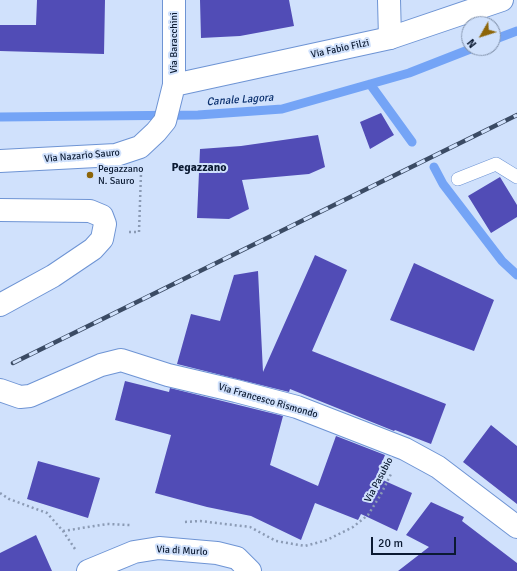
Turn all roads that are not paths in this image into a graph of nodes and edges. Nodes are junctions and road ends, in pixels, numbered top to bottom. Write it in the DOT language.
graph roads {
  1 [pos="174,0"];
  2 [pos="389,0"];
  3 [pos="502,0"];
  4 [pos="390,38"];
  5 [pos="174,85"];
  6 [pos="156,132"];
  7 [pos="0,161"];
  8 [pos="517,177"];
  9 [pos="458,179"];
  10 [pos="0,210"];
  11 [pos="0,304"];
  12 [pos="0,390"];
  13 [pos="517,527"];
  14 [pos="88,571"];
  15 [pos="250,571"];
  1 -- 5 [label="street, Via Baracchini"];
  2 -- 4 [label="street"];
  3 -- 4 [label="street, Via Fabio Filzi"];
  4 -- 5 [label="street, Via Fabio Filzi"];
  5 -- 6 [label="street, Via Baracchini"];
  6 -- 7 [label="street, Via Nazario Sauro"];
  8 -- 9 [label="lane"];
  10 -- 11 [label="street"];
  12 -- 13 [label="street, Via Francesco Rismondo"];
  14 -- 15 [label="street, Via di Murlo"];
}
